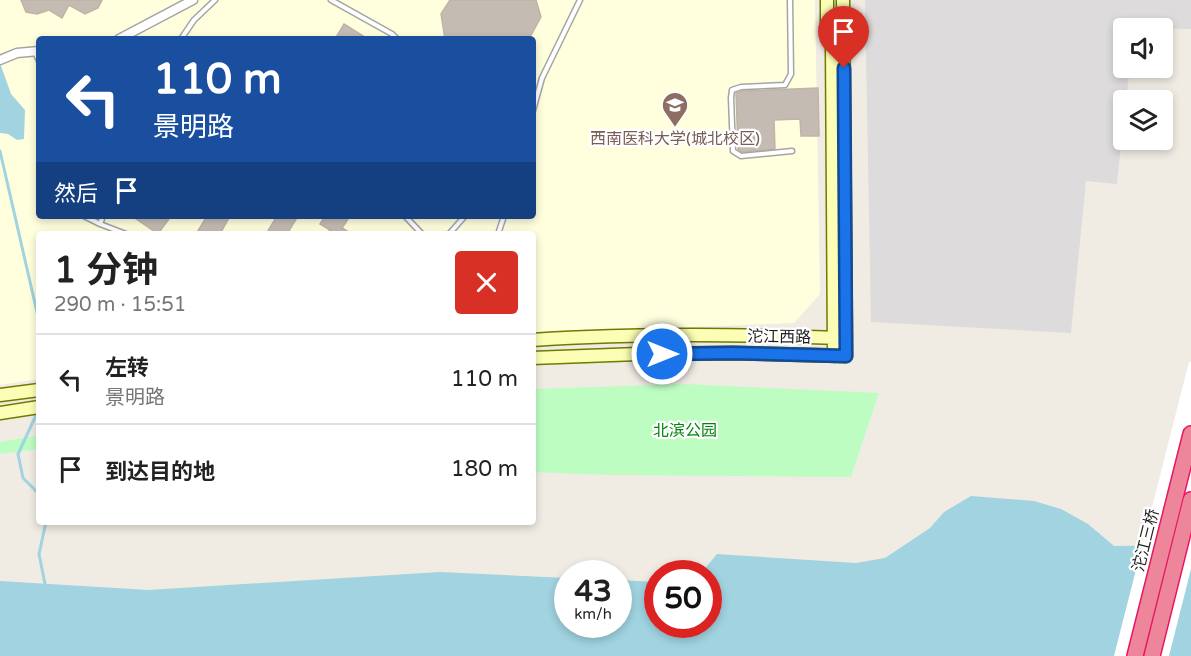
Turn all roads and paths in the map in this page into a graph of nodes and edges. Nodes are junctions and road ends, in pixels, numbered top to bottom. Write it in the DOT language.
graph roads {
  1 [pos="193,0"];
  2 [pos="215,0"];
  3 [pos="331,0"];
  4 [pos="580,0"];
  5 [pos="790,0"];
  6 [pos="827,0"];
  7 [pos="843,0"];
  8 [pos="129,36"];
  9 [pos="183,36"];
  10 [pos="394,36"];
  11 [pos="36,51"];
  12 [pos="0,60"];
  13 [pos="536,100"];
  14 [pos="792,151"];
  15 [pos="90,219"];
  16 [pos="102,219"];
  17 [pos="408,219"];
  18 [pos="462,219"];
  19 [pos="100,224"];
  20 [pos="118,231"];
  21 [pos="419,231"];
  22 [pos="452,231"];
  23 [pos="840,338"];
  24 [pos="536,340"];
  25 [pos="536,358"];
  26 [pos="36,390"];
  27 [pos="0,396"];
  28 [pos="36,408"];
  29 [pos="0,413"];
  30 [pos="1191,434"];
  31 [pos="1191,500"];
  32 [pos="1135,656"];
  33 [pos="1152,656"];
  1 -- 8 [label="street"];
  2 -- 9 [label="lane"];
  3 -- 10 [label="lane"];
  4 -- 13 [label="lane"];
  5 -- 14 [label="lane"];
  6 -- 23 [label="street"];
  7 -- 23 [label="street"];
  11 -- 12 [label="street"];
  15 -- 19 [label="lane"];
  16 -- 19 [label="lane"];
  17 -- 21 [label="lane"];
  18 -- 22 [label="lane"];
  19 -- 20 [label="lane"];
  23 -- 24 [label="street, 沱江西路"];
  23 -- 25 [label="street, 沱江西路"];
  26 -- 27 [label="street"];
  28 -- 29 [label="street"];
  30 -- 32 [label="highway, 沱江三桥"];
  31 -- 33 [label="highway"];
}
